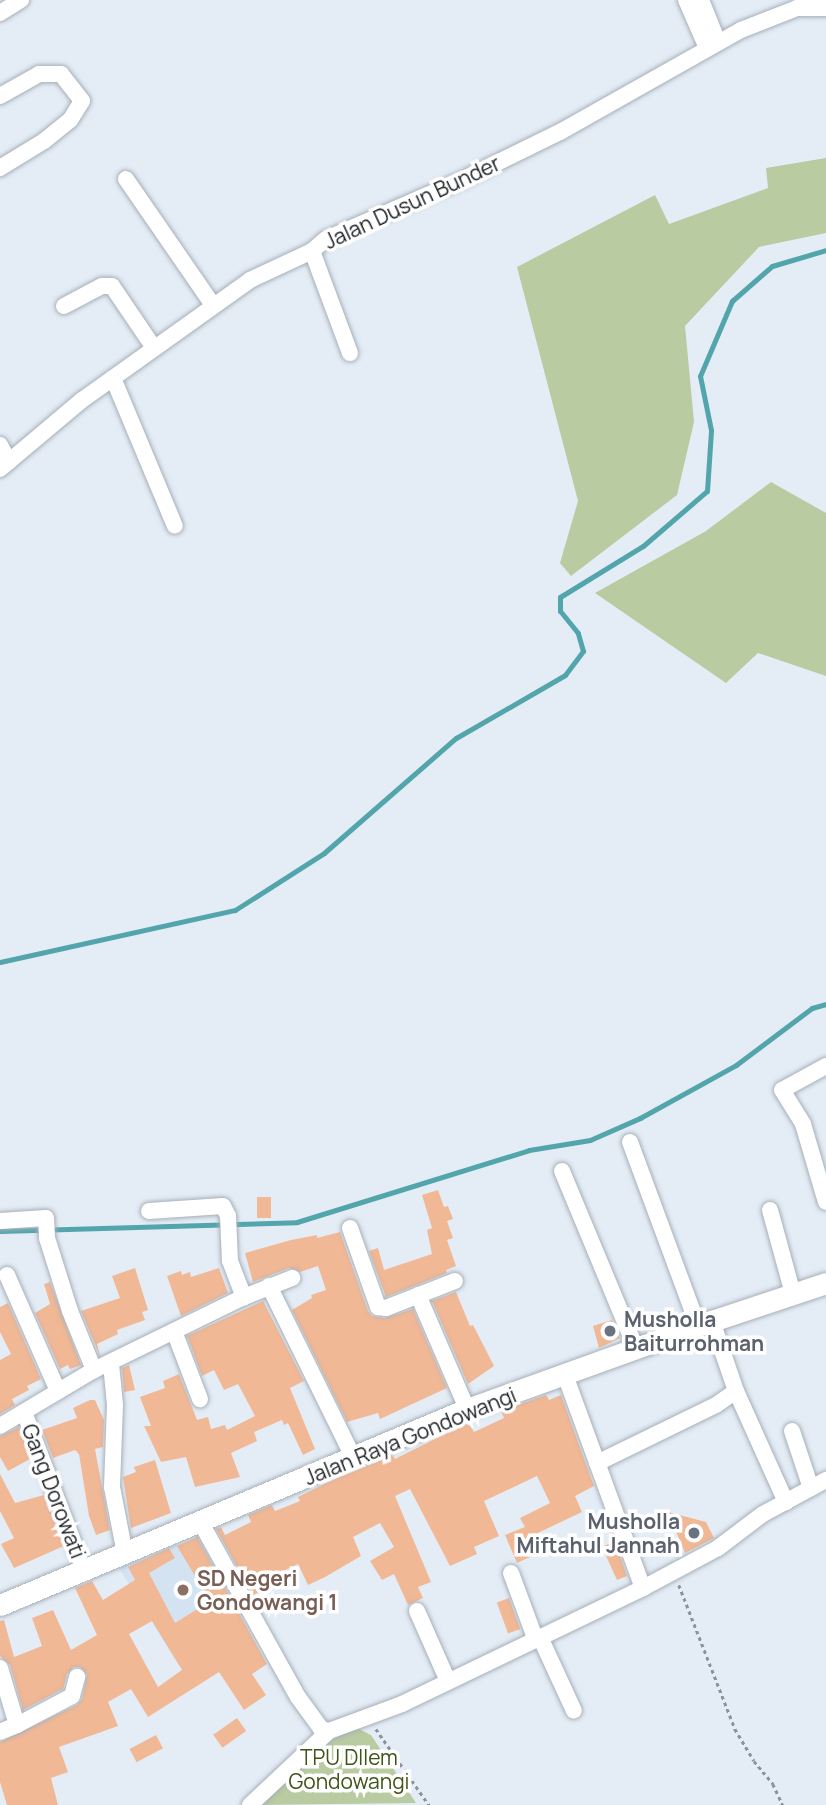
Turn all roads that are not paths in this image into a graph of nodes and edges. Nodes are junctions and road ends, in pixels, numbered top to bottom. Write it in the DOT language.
graph roads {
  1 [pos="21,0"];
  2 [pos="686,0"];
  3 [pos="701,0"];
  4 [pos="820,5"];
  5 [pos="0,13"];
  6 [pos="713,45"];
  7 [pos="0,96"];
  8 [pos="0,168"];
  9 [pos="125,179"];
  10 [pos="312,251"];
  11 [pos="213,305"];
  12 [pos="64,306"];
  13 [pos="154,348"];
  14 [pos="350,353"];
  15 [pos="113,378"];
  16 [pos="0,445"];
  17 [pos="4,466"];
  18 [pos="175,526"];
  19 [pos="826,1066"];
  20 [pos="629,1142"];
  21 [pos="562,1171"];
  22 [pos="826,1202"];
  23 [pos="770,1210"];
  24 [pos="149,1211"];
  25 [pos="0,1221"];
  26 [pos="350,1228"];
  27 [pos="6,1275"];
  28 [pos="292,1278"];
  29 [pos="455,1280"];
  30 [pos="826,1283"];
  31 [pos="269,1286"];
  32 [pos="793,1294"];
  33 [pos="418,1295"];
  34 [pos="244,1297"];
  35 [pos="705,1323"];
  36 [pos="174,1331"];
  37 [pos="636,1349"];
  38 [pos="111,1364"];
  39 [pos="94,1370"];
  40 [pos="565,1375"];
  41 [pos="58,1391"];
  42 [pos="736,1391"];
  43 [pos="200,1399"];
  44 [pos="467,1409"];
  45 [pos="24,1412"];
  46 [pos="0,1426"];
  47 [pos="792,1431"];
  48 [pos="354,1459"];
  49 [pos="597,1463"];
  50 [pos="819,1484"];
  51 [pos="786,1502"];
  52 [pos="201,1523"];
  53 [pos="125,1554"];
  54 [pos="84,1571"];
  55 [pos="511,1573"];
  56 [pos="643,1588"];
  57 [pos="0,1605"];
  58 [pos="417,1611"];
  59 [pos="538,1638"];
  60 [pos="0,1668"];
  61 [pos="76,1677"];
  62 [pos="448,1681"];
  63 [pos="574,1711"];
  64 [pos="17,1725"];
  65 [pos="329,1731"];
  66 [pos="0,1732"];
  67 [pos="250,1805"];
  1 -- 5 [label="street"];
  2 -- 6 [label="street"];
  3 -- 6 [label="street"];
  4 -- 6 [label="street, Jalan Dusun Bunder"];
  6 -- 10 [label="street, Jalan Dusun Bunder"];
  7 -- 8 [label="street"];
  9 -- 11 [label="street"];
  10 -- 11 [label="street, Jalan Dusun Bunder"];
  10 -- 14 [label="street"];
  11 -- 13 [label="street, Jalan Dusun Bunder"];
  12 -- 13 [label="street"];
  13 -- 15 [label="street, Jalan Dusun Bunder"];
  15 -- 17 [label="street, Jalan Dusun Bunder"];
  15 -- 18 [label="street"];
  16 -- 17 [label="street"];
  19 -- 22 [label="street"];
  20 -- 35 [label="street"];
  21 -- 37 [label="street"];
  23 -- 32 [label="street"];
  24 -- 34 [label="street"];
  25 -- 39 [label="street"];
  26 -- 33 [label="street"];
  27 -- 41 [label="street"];
  28 -- 31 [label="street"];
  29 -- 33 [label="street"];
  30 -- 32 [label="street, Jalan Raya Gondowangi"];
  31 -- 34 [label="street"];
  31 -- 48 [label="street"];
  32 -- 35 [label="street, Jalan Raya Gondowangi"];
  33 -- 44 [label="street"];
  34 -- 36 [label="street"];
  35 -- 37 [label="street, Jalan Raya Gondowangi"];
  35 -- 42 [label="street"];
  36 -- 38 [label="street"];
  36 -- 43 [label="street"];
  37 -- 40 [label="street, Jalan Raya Gondowangi"];
  38 -- 39 [label="street"];
  38 -- 53 [label="street"];
  39 -- 41 [label="street"];
  40 -- 44 [label="street, Jalan Raya Gondowangi"];
  40 -- 49 [label="street"];
  41 -- 45 [label="street"];
  42 -- 49 [label="street"];
  42 -- 51 [label="street"];
  44 -- 48 [label="street, Jalan Raya Gondowangi"];
  45 -- 46 [label="street"];
  45 -- 54 [label="street, Gang Dorowati"];
  47 -- 50 [label="street"];
  48 -- 52 [label="street, Jalan Raya Gondowangi"];
  49 -- 56 [label="street"];
  50 -- 51 [label="street"];
  51 -- 56 [label="street"];
  52 -- 53 [label="street, Jalan Raya Gondowangi"];
  52 -- 65 [label="street"];
  53 -- 54 [label="street, Jalan Raya Gondowangi"];
  54 -- 57 [label="street, Jalan Raya Gondowangi"];
  55 -- 59 [label="street"];
  56 -- 59 [label="street"];
  58 -- 62 [label="street"];
  59 -- 62 [label="street"];
  59 -- 63 [label="street"];
  60 -- 64 [label="street"];
  61 -- 64 [label="street"];
  62 -- 65 [label="street"];
  64 -- 66 [label="street"];
  65 -- 67 [label="street"];
}
